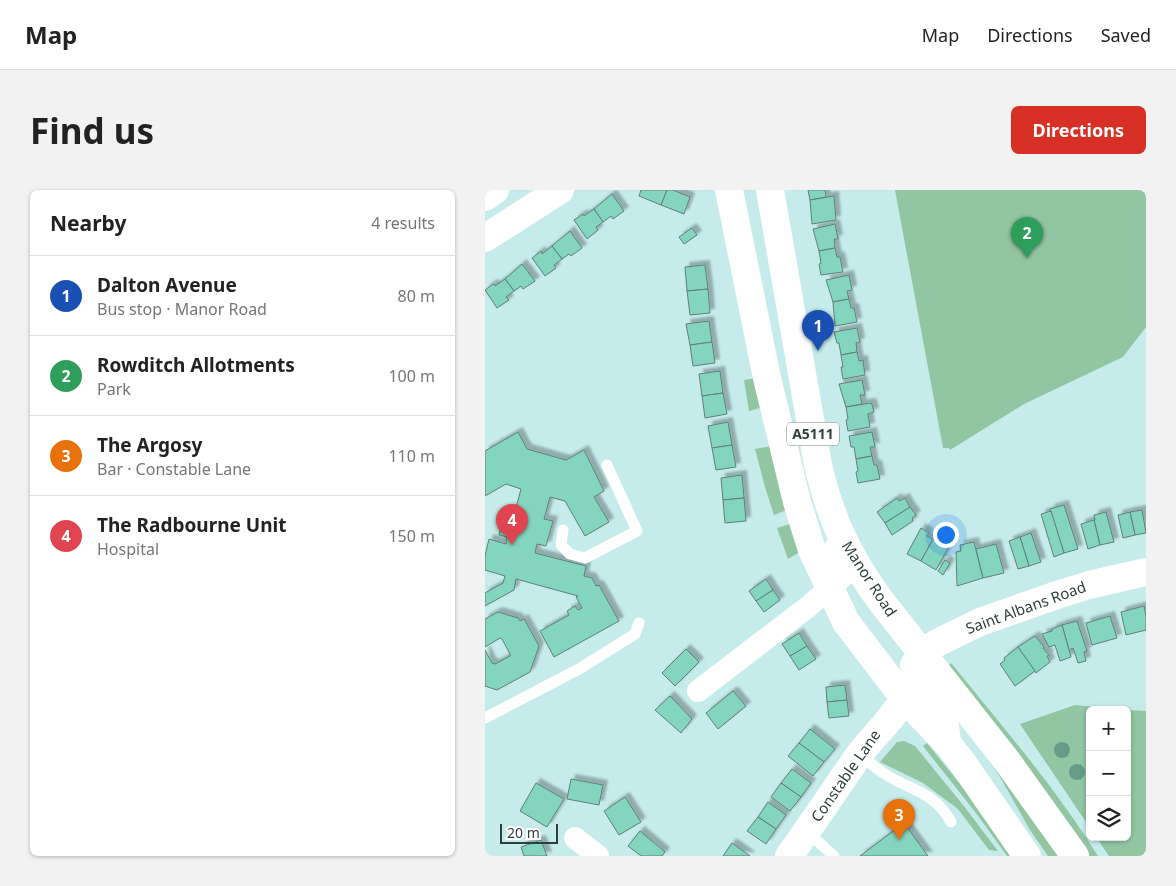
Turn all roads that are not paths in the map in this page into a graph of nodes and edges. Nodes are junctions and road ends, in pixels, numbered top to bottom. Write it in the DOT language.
graph roads {
  1 [pos="495,190"];
  2 [pos="560,190"];
  3 [pos="770,190"];
  4 [pos="485,197"];
  5 [pos="728,197"];
  6 [pos="485,238"];
  7 [pos="607,465"];
  8 [pos="824,492"];
  9 [pos="563,530"];
  10 [pos="1146,572"];
  11 [pos="830,589"];
  12 [pos="639,623"];
  13 [pos="921,653"];
  14 [pos="698,692"];
  15 [pos="904,698"];
  16 [pos="485,718"];
  17 [pos="947,743"];
  18 [pos="860,754"];
  19 [pos="951,822"];
  20 [pos="807,832"];
  21 [pos="575,838"];
  22 [pos="597,856"];
  23 [pos="789,856"];
  24 [pos="834,856"];
  25 [pos="1027,856"];
  26 [pos="1075,856"];
  1 -- 4 [label="main road"];
  2 -- 6 [label="main road"];
  3 -- 8 [label="main road, Manor Road / A5111"];
  5 -- 11 [label="main road, A5111"];
  7 -- 9 [label="lane"];
  8 -- 11 [label="street"];
  8 -- 13 [label="main road, Manor Road / A5111"];
  10 -- 13 [label="main road, Saint Albans Road"];
  11 -- 14 [label="street"];
  11 -- 15 [label="main road, A5111"];
  12 -- 16 [label="lane"];
  13 -- 17 [label="main road"];
  13 -- 26 [label="main road, Manor Road / A5111"];
  15 -- 17 [label="main road, A5111"];
  15 -- 18 [label="main road, Constable Lane"];
  17 -- 25 [label="main road, A5111"];
  18 -- 19 [label="lane"];
  18 -- 20 [label="main road, Constable Lane"];
  20 -- 23 [label="main road, Constable Lane"];
  20 -- 24 [label="lane"];
  21 -- 22 [label="street"];
}
